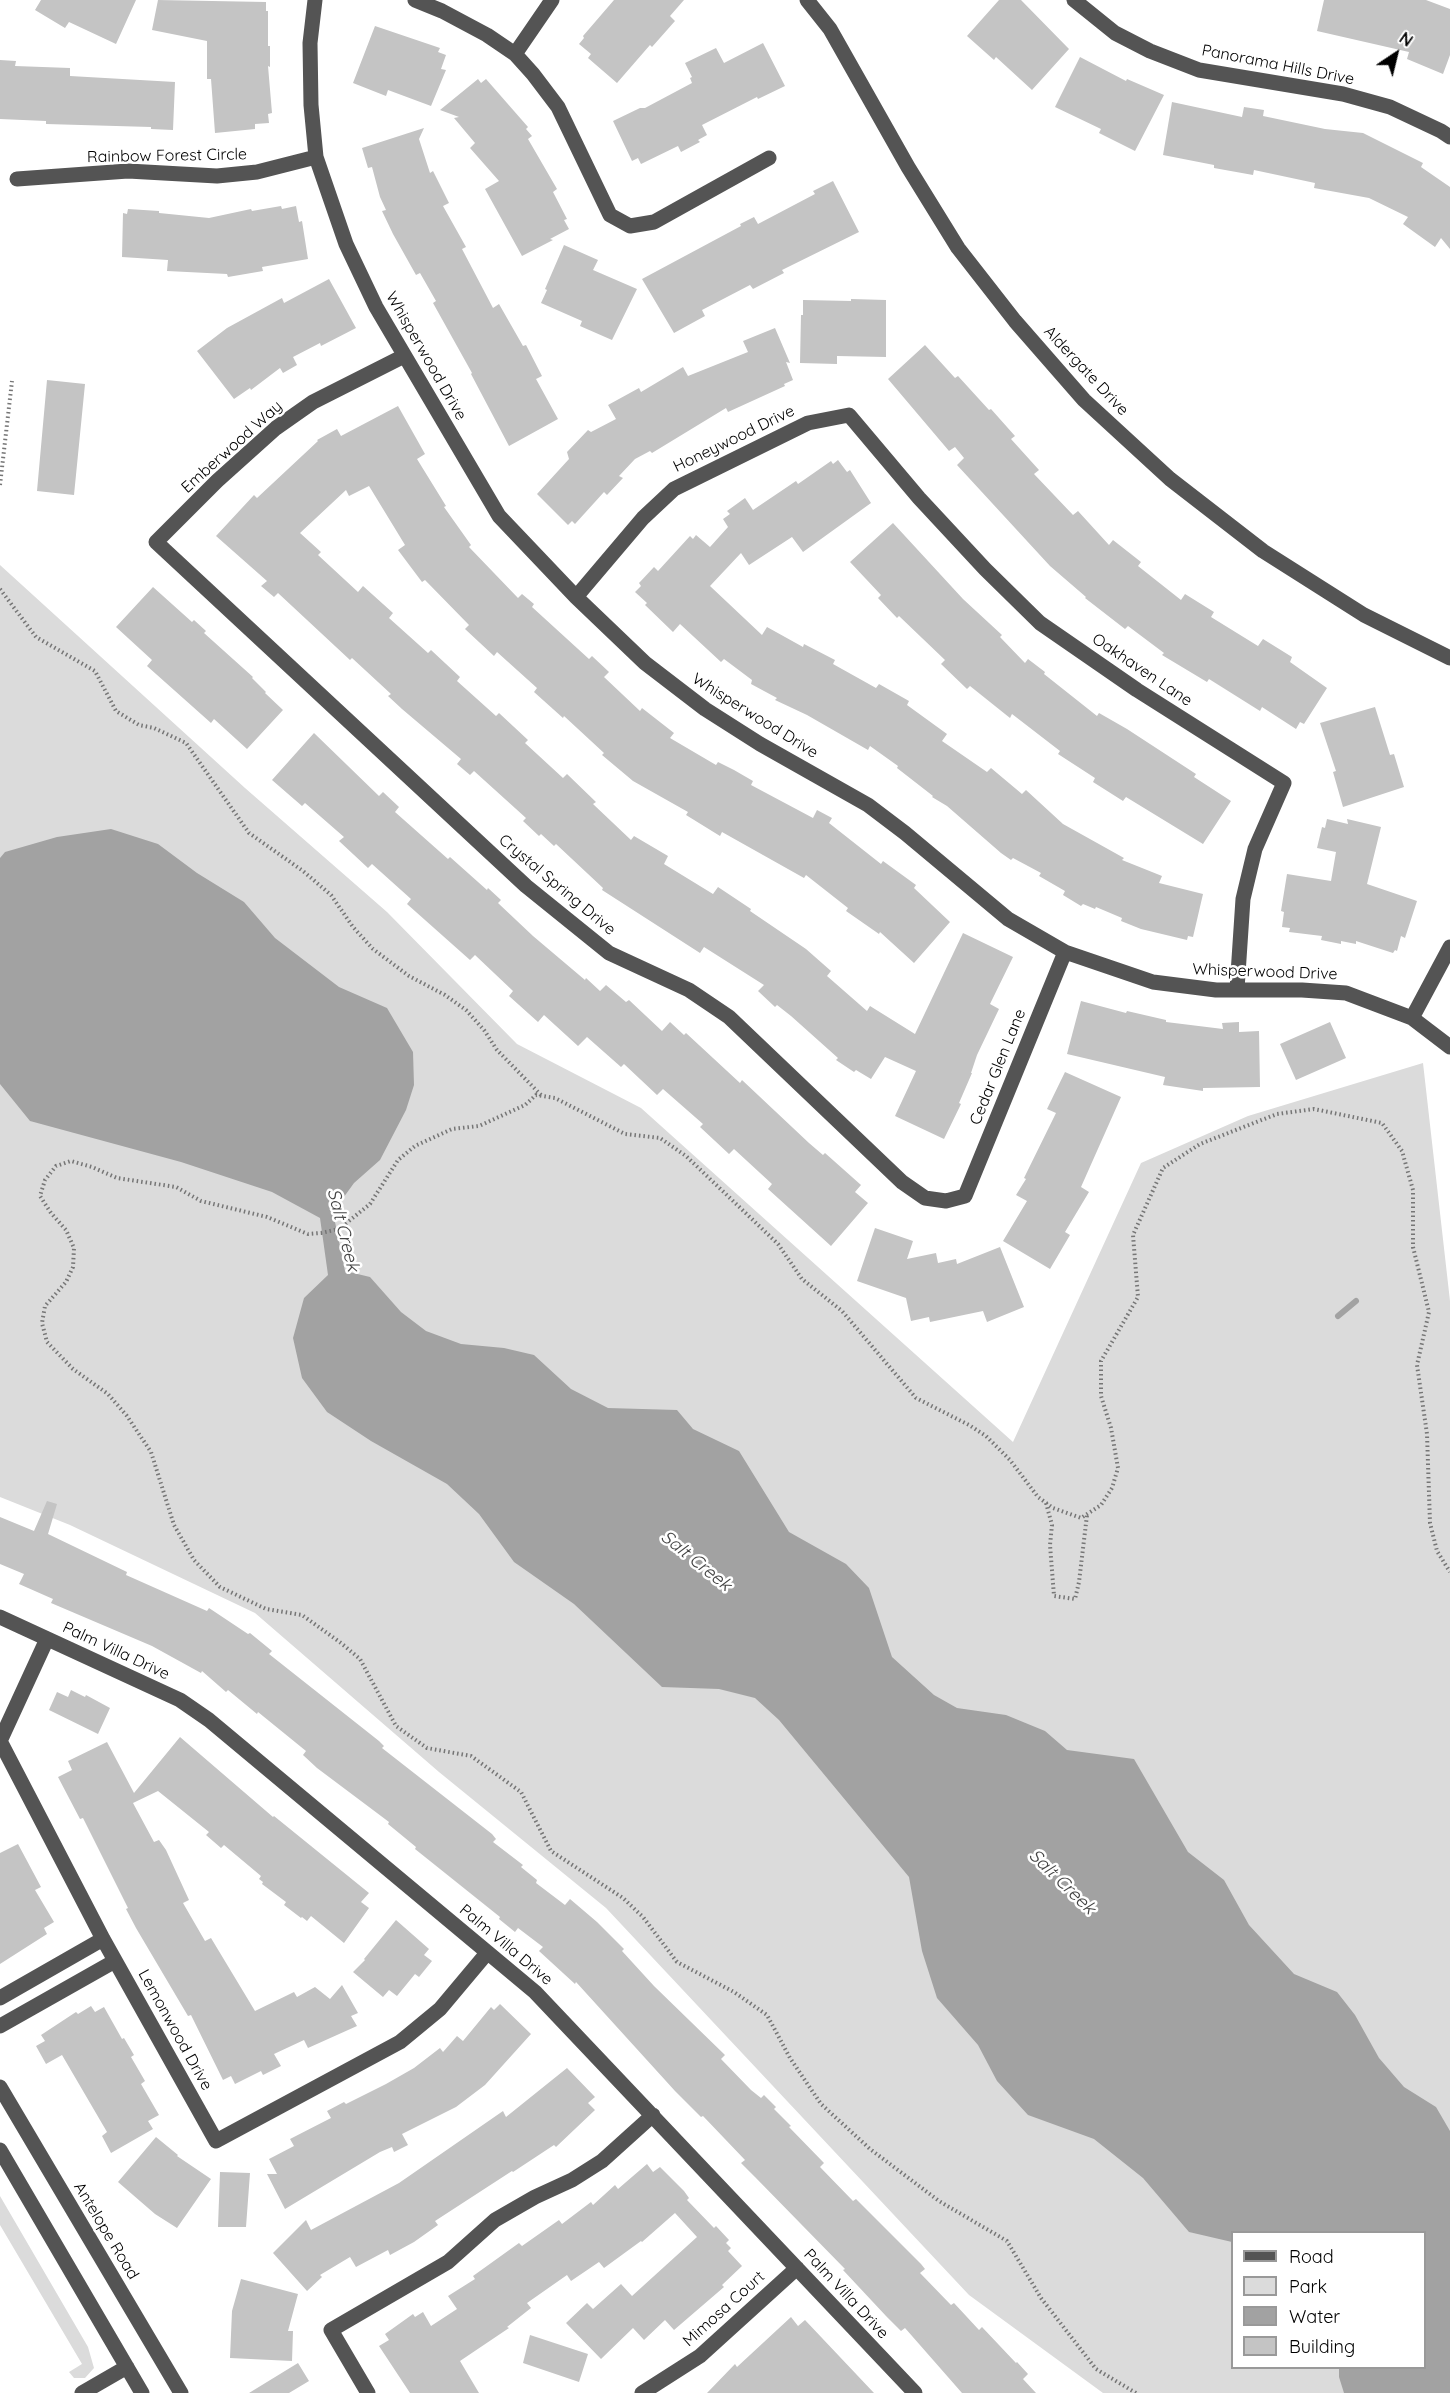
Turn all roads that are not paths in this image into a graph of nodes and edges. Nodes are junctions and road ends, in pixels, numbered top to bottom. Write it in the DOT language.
graph roads {
  1 [pos="315,0"];
  2 [pos="416,0"];
  3 [pos="552,0"];
  4 [pos="807,0"];
  5 [pos="1074,0"];
  6 [pos="515,54"];
  7 [pos="1450,137"];
  8 [pos="316,157"];
  9 [pos="769,158"];
  10 [pos="17,179"];
  11 [pos="404,356"];
  12 [pos="849,415"];
  13 [pos="156,542"];
  14 [pos="576,597"];
  15 [pos="1450,658"];
  16 [pos="1450,947"];
  17 [pos="1065,952"];
  18 [pos="1236,989"];
  19 [pos="1412,1018"];
  20 [pos="1450,1047"];
  21 [pos="965,1196"];
  22 [pos="0,1617"];
  23 [pos="47,1638"];
  24 [pos="103,1939"];
  25 [pos="487,1953"];
  26 [pos="115,1961"];
  27 [pos="0,1998"];
  28 [pos="0,2026"];
  29 [pos="0,2087"];
  30 [pos="653,2115"];
  31 [pos="0,2150"];
  32 [pos="796,2268"];
  33 [pos="127,2367"];
  34 [pos="82,2393"];
  35 [pos="142,2393"];
  36 [pos="181,2393"];
  37 [pos="368,2393"];
  38 [pos="642,2393"];
  39 [pos="915,2393"];
  1 -- 8 [label="street, Whisperwood Drive"];
  2 -- 6 [label="street"];
  3 -- 6 [label="street"];
  4 -- 15 [label="street, Aldergate Drive"];
  5 -- 7 [label="street, Panorama Hills Drive"];
  6 -- 9 [label="street"];
  8 -- 10 [label="street, Rainbow Forest Circle"];
  8 -- 11 [label="street, Whisperwood Drive"];
  11 -- 13 [label="street, Emberwood Way"];
  11 -- 14 [label="street, Whisperwood Drive"];
  12 -- 14 [label="street, Honeywood Drive"];
  12 -- 18 [label="street, Oakhaven Lane"];
  13 -- 21 [label="street, Crystal Spring Drive"];
  14 -- 17 [label="street, Whisperwood Drive"];
  16 -- 19 [label="street"];
  17 -- 18 [label="street, Whisperwood Drive"];
  17 -- 21 [label="street, Cedar Glen Lane"];
  18 -- 19 [label="street, Whisperwood Drive"];
  19 -- 20 [label="street, Whisperwood Drive"];
  22 -- 23 [label="street, Palm Villa Drive"];
  23 -- 24 [label="street, Lemonwood Drive"];
  23 -- 25 [label="street, Palm Villa Drive"];
  24 -- 26 [label="street, Lemonwood Drive"];
  24 -- 27 [label="street"];
  25 -- 26 [label="street, Lemonwood Drive"];
  25 -- 30 [label="street, Palm Villa Drive"];
  26 -- 28 [label="street"];
  29 -- 36 [label="street, Antelope Road"];
  30 -- 32 [label="street, Palm Villa Drive"];
  30 -- 37 [label="street"];
  31 -- 33 [label="street"];
  32 -- 38 [label="street, Mimosa Court"];
  32 -- 39 [label="street, Palm Villa Drive"];
  33 -- 34 [label="street"];
  33 -- 35 [label="street"];
}
